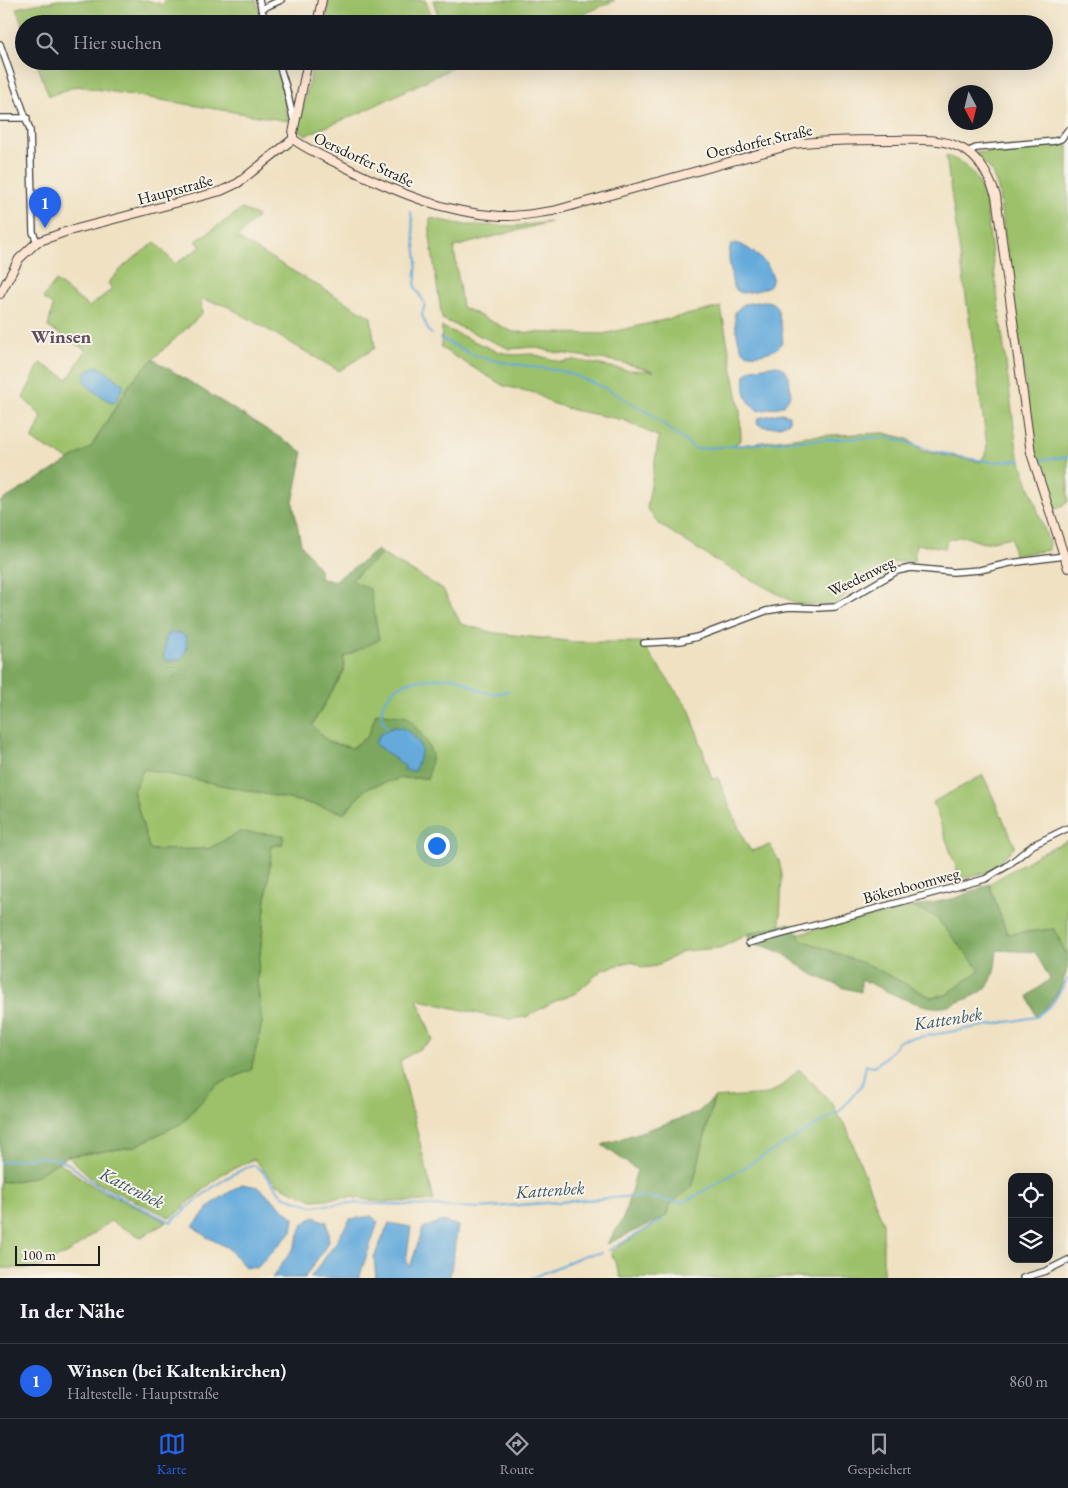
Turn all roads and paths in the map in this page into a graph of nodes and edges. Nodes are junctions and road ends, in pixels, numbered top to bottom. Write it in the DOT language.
graph roads {
  1 [pos="259,0"];
  2 [pos="281,0"];
  3 [pos="322,0"];
  4 [pos="261,9"];
  5 [pos="263,15"];
  6 [pos="319,15"];
  7 [pos="0,44"];
  8 [pos="281,70"];
  9 [pos="306,70"];
  10 [pos="0,118"];
  11 [pos="27,118"];
  12 [pos="294,124"];
  13 [pos="1068,130"];
  14 [pos="293,139"];
  15 [pos="966,152"];
  16 [pos="37,242"];
  17 [pos="0,294"];
  18 [pos="1064,556"];
  19 [pos="1068,568"];
  20 [pos="644,643"];
  21 [pos="1068,828"];
  22 [pos="749,943"];
  23 [pos="1068,1260"];
  24 [pos="1023,1278"];
  1 -- 4 [label="street"];
  2 -- 4 [label="street"];
  3 -- 6 [label="street"];
  4 -- 5 [label="street"];
  7 -- 11 [label="street"];
  8 -- 12 [label="street"];
  9 -- 12 [label="street"];
  10 -- 11 [label="street"];
  11 -- 16 [label="street"];
  12 -- 14 [label="street"];
  13 -- 15 [label="street"];
  14 -- 15 [label="street, Oersdorfer Straße"];
  14 -- 16 [label="street, Hauptstraße"];
  15 -- 18 [label="street, Oersdorfer Straße"];
  16 -- 17 [label="street, Hauptstraße"];
  18 -- 19 [label="street, Oersdorfer Straße"];
  18 -- 20 [label="street, Weedenweg"];
  21 -- 22 [label="street, Bökenboomweg"];
  23 -- 24 [label="street"];
}
